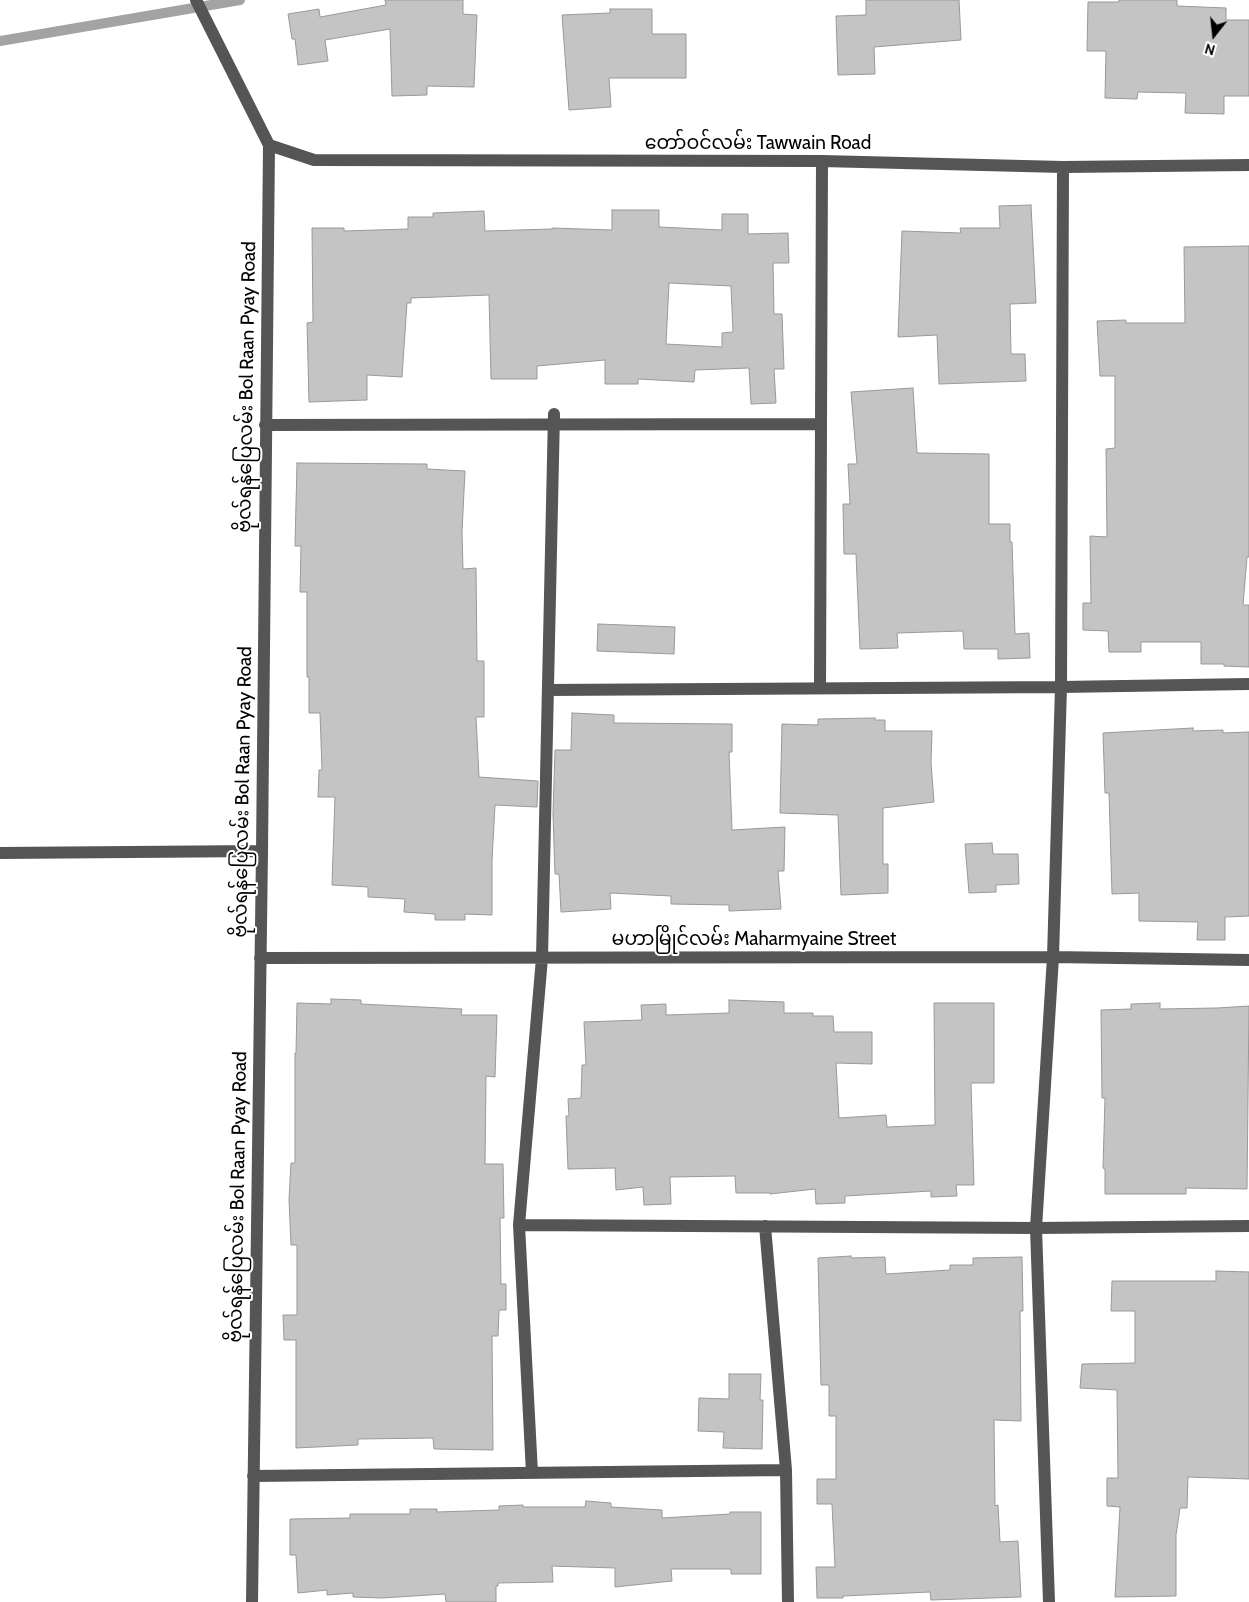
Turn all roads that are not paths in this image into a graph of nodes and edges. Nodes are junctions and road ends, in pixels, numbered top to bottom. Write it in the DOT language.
graph roads {
  1 [pos="196,0"];
  2 [pos="269,145"];
  3 [pos="822,161"];
  4 [pos="1249,165"];
  5 [pos="1063,167"];
  6 [pos="554,419"];
  7 [pos="821,424"];
  8 [pos="265,425"];
  9 [pos="1249,684"];
  10 [pos="820,687"];
  11 [pos="1061,687"];
  12 [pos="548,690"];
  13 [pos="262,851"];
  14 [pos="0,853"];
  15 [pos="1053,957"];
  16 [pos="260,958"];
  17 [pos="542,958"];
  18 [pos="1249,960"];
  19 [pos="519,1225"];
  20 [pos="765,1226"];
  21 [pos="1249,1226"];
  22 [pos="1036,1228"];
  23 [pos="786,1470"];
  24 [pos="532,1473"];
  25 [pos="254,1476"];
  26 [pos="252,1602"];
  27 [pos="788,1602"];
  28 [pos="1049,1602"];
  1 -- 2 [label="street, ဗိုလ်ရန်ပြေလမ်း Bol Raan Pyay Road"];
  2 -- 3 [label="street, တော်ဝင်လမ်း Tawwain Road"];
  2 -- 8 [label="street, ဗိုလ်ရန်ပြေလမ်း Bol Raan Pyay Road"];
  3 -- 5 [label="street, တော်ဝင်လမ်း Tawwain Road"];
  3 -- 7 [label="street"];
  4 -- 5 [label="street, တော်ဝင်လမ်း Tawwain Road"];
  5 -- 11 [label="street"];
  6 -- 7 [label="street"];
  6 -- 8 [label="street"];
  6 -- 12 [label="street"];
  7 -- 10 [label="street"];
  8 -- 13 [label="street, ဗိုလ်ရန်ပြေလမ်း Bol Raan Pyay Road"];
  9 -- 11 [label="street"];
  10 -- 11 [label="street"];
  10 -- 12 [label="street"];
  11 -- 15 [label="street"];
  12 -- 17 [label="street"];
  13 -- 14 [label="street"];
  13 -- 16 [label="street, ဗိုလ်ရန်ပြေလမ်း Bol Raan Pyay Road"];
  15 -- 17 [label="street, မဟာမြိုင်လမ်း Maharmyaine Street"];
  15 -- 18 [label="street, မဟာမြိုင်လမ်း Maharmyaine Street"];
  15 -- 22 [label="street"];
  16 -- 17 [label="street, မဟာမြိုင်လမ်း Maharmyaine Street"];
  16 -- 25 [label="street, ဗိုလ်ရန်ပြေလမ်း Bol Raan Pyay Road"];
  17 -- 19 [label="street"];
  19 -- 20 [label="street"];
  19 -- 24 [label="street"];
  20 -- 22 [label="street"];
  20 -- 23 [label="street"];
  21 -- 22 [label="street"];
  22 -- 28 [label="street"];
  23 -- 24 [label="street"];
  23 -- 27 [label="street"];
  24 -- 25 [label="street"];
  25 -- 26 [label="street, ဗိုလ်ရန်ပြေလမ်း Bol Raan Pyay Road"];
}
